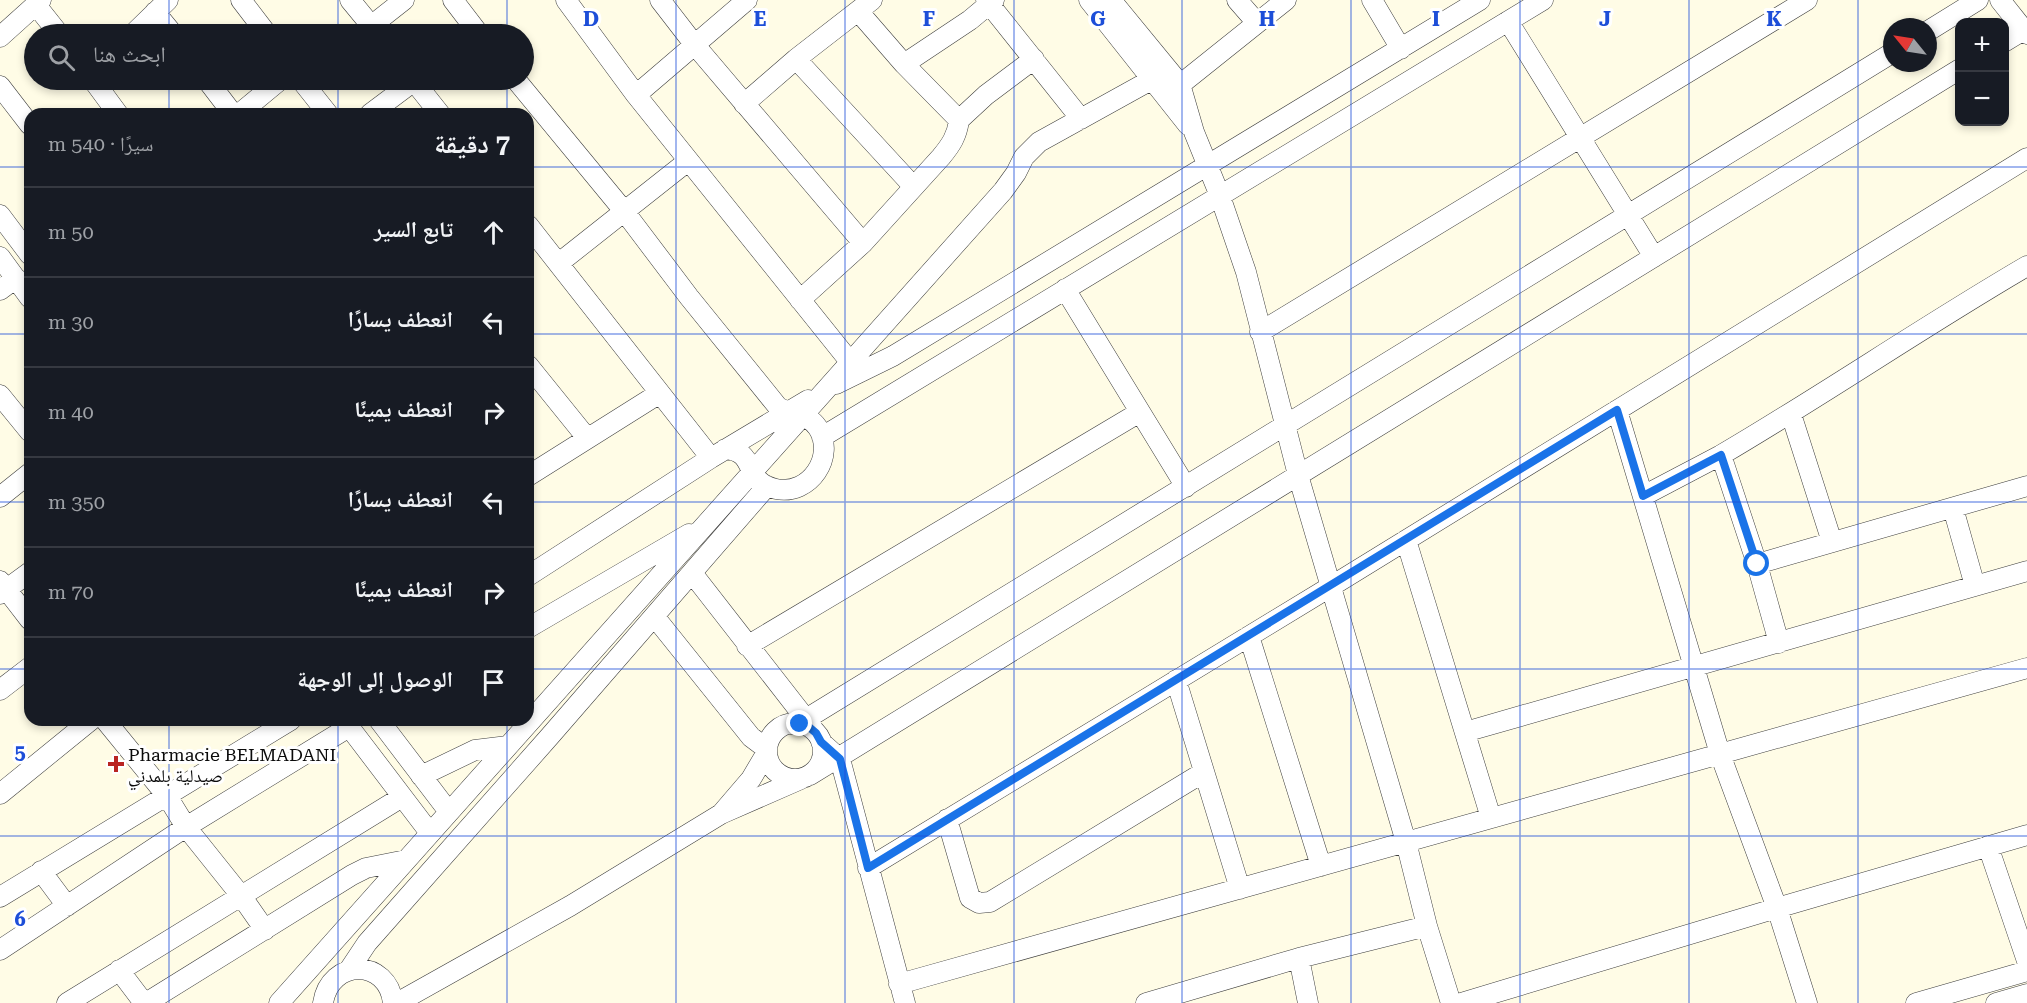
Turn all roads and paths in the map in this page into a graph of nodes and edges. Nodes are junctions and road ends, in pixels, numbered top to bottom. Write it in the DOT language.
graph roads {
  1 [pos="241,0"];
  2 [pos="350,0"];
  3 [pos="404,0"];
  4 [pos="453,0"];
  5 [pos="566,0"];
  6 [pos="660,0"];
  7 [pos="747,0"];
  8 [pos="1089,0"];
  9 [pos="1112,0"];
  10 [pos="1237,0"];
  11 [pos="1286,0"];
  12 [pos="1372,0"];
  13 [pos="1480,0"];
  14 [pos="1543,0"];
  15 [pos="1807,0"];
  16 [pos="1978,0"];
  17 [pos="2000,0"];
  18 [pos="990,1"];
  19 [pos="39,2"];
  20 [pos="161,6"];
  21 [pos="865,6"];
  22 [pos="1508,21"];
  23 [pos="1257,23"];
  24 [pos="53,24"];
  25 [pos="143,24"];
  26 [pos="169,24"];
  27 [pos="259,24"];
  28 [pos="369,24"];
  29 [pos="380,24"];
  30 [pos="471,24"];
  31 [pos="1937,25"];
  32 [pos="2026,30"];
  33 [pos="0,37"];
  34 [pos="2009,39"];
  35 [pos="694,44"];
  36 [pos="1401,48"];
  37 [pos="796,59"];
  38 [pos="1034,59"];
  39 [pos="1883,59"];
  40 [pos="904,64"];
  41 [pos="1955,71"];
  42 [pos="1159,74"];
  43 [pos="1180,84"];
  44 [pos="0,86"];
  45 [pos="100,90"];
  46 [pos="215,90"];
  47 [pos="268,90"];
  48 [pos="309,90"];
  49 [pos="400,90"];
  50 [pos="421,90"];
  51 [pos="524,90"];
  52 [pos="636,95"];
  53 [pos="1164,97"];
  54 [pos="744,104"];
  55 [pos="114,108"];
  56 [pos="228,108"];
  57 [pos="246,108"];
  58 [pos="323,108"];
  59 [pos="378,108"];
  60 [pos="435,108"];
  61 [pos="24,117"];
  62 [pos="1081,119"];
  63 [pos="959,120"];
  64 [pos="1194,132"];
  65 [pos="1580,138"];
  66 [pos="2027,158"];
  67 [pos="688,161"];
  68 [pos="1208,166"];
  69 [pos="913,186"];
  70 [pos="1220,195"];
  71 [pos="624,211"];
  72 [pos="0,215"];
  73 [pos="1628,216"];
  74 [pos="534,232"];
  75 [pos="863,243"];
  76 [pos="24,247"];
  77 [pos="0,257"];
  78 [pos="1654,257"];
  79 [pos="559,263"];
  80 [pos="2027,266"];
  81 [pos="8,284"];
  82 [pos="1065,289"];
  83 [pos="24,294"];
  84 [pos="800,300"];
  85 [pos="1260,332"];
  86 [pos="847,358"];
  87 [pos="534,372"];
  88 [pos="825,390"];
  89 [pos="660,393"];
  90 [pos="0,395"];
  91 [pos="1617,410"];
  92 [pos="1140,411"];
  93 [pos="796,413"];
  94 [pos="1791,414"];
  95 [pos="24,425"];
  96 [pos="1284,426"];
  97 [pos="822,437"];
  98 [pos="587,438"];
  99 [pos="718,454"];
  100 [pos="1721,455"];
  101 [pos="534,472"];
  102 [pos="752,473"];
  103 [pos="1298,475"];
  104 [pos="24,478"];
  105 [pos="767,486"];
  106 [pos="2027,486"];
  107 [pos="1186,487"];
  108 [pos="1643,496"];
  109 [pos="0,497"];
  110 [pos="1953,507"];
  111 [pos="706,524"];
  112 [pos="1407,540"];
  113 [pos="1832,542"];
  114 [pos="1757,564"];
  115 [pos="534,570"];
  116 [pos="2027,571"];
  117 [pos="692,573"];
  118 [pos="24,575"];
  119 [pos="1975,586"];
  120 [pos="1330,587"];
  121 [pos="2,588"];
  122 [pos="24,613"];
  123 [pos="654,616"];
  124 [pos="534,624"];
  125 [pos="1249,636"];
  126 [pos="1779,643"];
  127 [pos="747,646"];
  128 [pos="1695,667"];
  129 [pos="2027,668"];
  130 [pos="24,672"];
  131 [pos="1176,680"];
  132 [pos="0,690"];
  133 [pos="534,717"];
  134 [pos="84,726"];
  135 [pos="110,726"];
  136 [pos="281,726"];
  137 [pos="342,726"];
  138 [pos="349,726"];
  139 [pos="384,726"];
  140 [pos="526,726"];
  141 [pos="808,729"];
  142 [pos="1465,732"];
  143 [pos="508,746"];
  144 [pos="767,750"];
  145 [pos="1720,754"];
  146 [pos="840,759"];
  147 [pos="1204,772"];
  148 [pos="421,776"];
  149 [pos="806,777"];
  150 [pos="0,794"];
  151 [pos="166,796"];
  152 [pos="402,797"];
  153 [pos="449,812"];
  154 [pos="721,814"];
  155 [pos="1491,818"];
  156 [pos="946,819"];
  157 [pos="186,826"];
  158 [pos="430,833"];
  159 [pos="2027,835"];
  160 [pos="1406,842"];
  161 [pos="1988,846"];
  162 [pos="406,860"];
  163 [pos="1321,866"];
  164 [pos="868,868"];
  165 [pos="40,871"];
  166 [pos="1240,889"];
  167 [pos="0,897"];
  168 [pos="242,897"];
  169 [pos="68,906"];
  170 [pos="1777,908"];
  171 [pos="1427,926"];
  172 [pos="266,930"];
  173 [pos="0,950"];
  174 [pos="1299,958"];
  175 [pos="2027,961"];
  176 [pos="119,970"];
  177 [pos="349,970"];
  178 [pos="2027,971"];
  179 [pos="902,994"];
  180 [pos="2027,994"];
  181 [pos="67,1003"];
  182 [pos="145,1003"];
  183 [pos="279,1003"];
  184 [pos="323,1003"];
  185 [pos="395,1003"];
  186 [pos="1146,1003"];
  187 [pos="1308,1003"];
  188 [pos="1451,1003"];
  189 [pos="1461,1003"];
  190 [pos="1807,1003"];
  191 [pos="1916,1003"];
  192 [pos="1996,1003"];
  1 -- 27 [label="street"];
  2 -- 28 [label="street"];
  3 -- 29 [label="street"];
  4 -- 30 [label="street"];
  5 -- 52 [label="street"];
  6 -- 35 [label="street"];
  7 -- 35 [label="street"];
  8 -- 42 [label="street"];
  9 -- 42 [label="street"];
  10 -- 23 [label="street"];
  11 -- 23 [label="street"];
  12 -- 36 [label="street"];
  13 -- 36 [label="street"];
  14 -- 22 [label="street"];
  15 -- 65 [label="street"];
  16 -- 31 [label="street"];
  17 -- 32 [label="street"];
  18 -- 38 [label="street"];
  18 -- 40 [label="street"];
  19 -- 24 [label="street"];
  19 -- 33 [label="street"];
  20 -- 25 [label="street"];
  20 -- 26 [label="street"];
  21 -- 37 [label="street"];
  21 -- 40 [label="street"];
  22 -- 65 [label="street"];
  22 -- 70 [label="street"];
  23 -- 43 [label="street"];
  32 -- 34 [label="street"];
  35 -- 52 [label="street"];
  35 -- 54 [label="street"];
  36 -- 68 [label="street"];
  37 -- 54 [label="street"];
  37 -- 69 [label="street"];
  38 -- 62 [label="street"];
  38 -- 63 [label="street"];
  39 -- 73 [label="street"];
  40 -- 63 [label="street"];
  41 -- 78 [label="street"];
  42 -- 43 [label="street"];
  42 -- 53 [label="street"];
  42 -- 62 [label="street"];
  43 -- 53 [label="street"];
  43 -- 64 [label="street"];
  44 -- 61 [label="street"];
  45 -- 55 [label="street"];
  46 -- 56 [label="street"];
  47 -- 57 [label="street"];
  48 -- 58 [label="street"];
  49 -- 59 [label="street"];
  50 -- 60 [label="street"];
  51 -- 71 [label="street"];
  52 -- 67 [label="street"];
  53 -- 64 [label="street"];
  54 -- 75 [label="street"];
  62 -- 88 [label="street"];
  63 -- 69 [label="street"];
  64 -- 68 [label="street"];
  65 -- 73 [label="street"];
  65 -- 85 [label="street"];
  66 -- 91 [label="street"];
  67 -- 71 [label="street"];
  67 -- 84 [label="street"];
  68 -- 70 [label="street"];
  68 -- 88 [label="street"];
  69 -- 75 [label="street"];
  70 -- 82 [label="street"];
  70 -- 85 [label="street"];
  71 -- 79 [label="street"];
  71 -- 93 [label="street"];
  72 -- 76 [label="street"];
  73 -- 78 [label="street"];
  73 -- 96 [label="street"];
  74 -- 79 [label="street"];
  75 -- 84 [label="street"];
  77 -- 81 [label="street"];
  78 -- 103 [label="street"];
  79 -- 89 [label="street"];
  80 -- 94 [label="street"];
  81 -- 83 [label="street"];
  82 -- 92 [label="street"];
  82 -- 97 [label="street"];
  84 -- 86 [label="street"];
  85 -- 96 [label="street"];
  87 -- 98 [label="street"];
  88 -- 93 [label="street"];
  89 -- 98 [label="street"];
  89 -- 99 [label="street"];
  90 -- 95 [label="street"];
  91 -- 108 [label="street"];
  91 -- 112 [label="street"];
  92 -- 107 [label="street"];
  92 -- 127 [label="street"];
  93 -- 97 [label="street"];
  93 -- 99 [label="street"];
  93 -- 102 [label="street"];
  94 -- 100 [label="street"];
  94 -- 113 [label="street"];
  96 -- 103 [label="street"];
  96 -- 107 [label="street"];
  97 -- 105 [label="street"];
  98 -- 101 [label="street"];
  99 -- 102 [label="street"];
  99 -- 115 [label="street"];
  100 -- 108 [label="street"];
  100 -- 114 [label="street"];
  102 -- 105 [label="street"];
  102 -- 111 [label="street"];
  103 -- 120 [label="street"];
  103 -- 146 [label="street"];
  104 -- 109 [label="street"];
  105 -- 117 [label="street"];
  106 -- 110 [label="street"];
  107 -- 141 [label="street"];
  108 -- 128 [label="street"];
  110 -- 113 [label="street"];
  110 -- 119 [label="street"];
  111 -- 124 [label="street"];
  111 -- 133 [label="street"];
  112 -- 120 [label="street"];
  112 -- 142 [label="street"];
  113 -- 114 [label="street"];
  114 -- 126 [label="street"];
  116 -- 119 [label="street"];
  117 -- 123 [label="street"];
  117 -- 127 [label="street"];
  118 -- 121 [label="street"];
  119 -- 126 [label="street"];
  120 -- 125 [label="street"];
  120 -- 160 [label="street"];
  121 -- 122 [label="street"];
  123 -- 144 [label="street"];
  123 -- 177 [label="street"];
  125 -- 131 [label="street"];
  125 -- 163 [label="street"];
  126 -- 128 [label="street"];
  127 -- 141 [label="street"];
  128 -- 142 [label="street"];
  128 -- 145 [label="street"];
  129 -- 145 [label="street"];
  130 -- 132 [label="street"];
  131 -- 147 [label="street"];
  131 -- 156 [label="street"];
  134 -- 150 [label="street"];
  135 -- 151 [label="street"];
  136 -- 151 [label="street"];
  137 -- 157 [label="street"];
  138 -- 152 [label="street"];
  139 -- 148 [label="street"];
  140 -- 143 [label="street"];
  141 -- 144 [label="street"];
  141 -- 146 [label="street"];
  141 -- 149 [label="street"];
  142 -- 155 [label="street"];
  143 -- 148 [label="street"];
  143 -- 153 [label="street"];
  144 -- 149 [label="street"];
  144 -- 154 [label="street"];
  145 -- 155 [label="street"];
  145 -- 170 [label="street"];
  146 -- 149 [label="street"];
  146 -- 164 [label="street"];
  147 -- 156 [label="street"];
  147 -- 166 [label="street"];
  148 -- 153 [label="street"];
  149 -- 154 [label="street"];
  151 -- 157 [label="street"];
  151 -- 165 [label="street"];
  152 -- 158 [label="street"];
  152 -- 168 [label="street"];
  153 -- 158 [label="street"];
  154 -- 185 [label="street"];
  155 -- 160 [label="street"];
  156 -- 164 [label="street"];
  157 -- 168 [label="street"];
  157 -- 169 [label="street"];
  158 -- 162 [label="street"];
  159 -- 161 [label="street"];
  160 -- 163 [label="street"];
  160 -- 171 [label="street"];
  161 -- 170 [label="street"];
  161 -- 175 [label="street"];
  162 -- 172 [label="street"];
  162 -- 183 [label="street"];
  163 -- 166 [label="street"];
  164 -- 179 [label="street"];
  165 -- 167 [label="street"];
  165 -- 169 [label="street"];
  166 -- 179 [label="street"];
  168 -- 172 [label="street"];
  168 -- 176 [label="street"];
  169 -- 173 [label="street"];
  170 -- 189 [label="street"];
  170 -- 190 [label="street"];
  171 -- 174 [label="street"];
  171 -- 188 [label="street"];
  172 -- 182 [label="street"];
  174 -- 186 [label="street"];
  174 -- 187 [label="street"];
  176 -- 181 [label="street"];
  176 -- 182 [label="street"];
  177 -- 184 [label="street"];
  177 -- 185 [label="street"];
  178 -- 191 [label="street"];
  180 -- 192 [label="street"];
}
